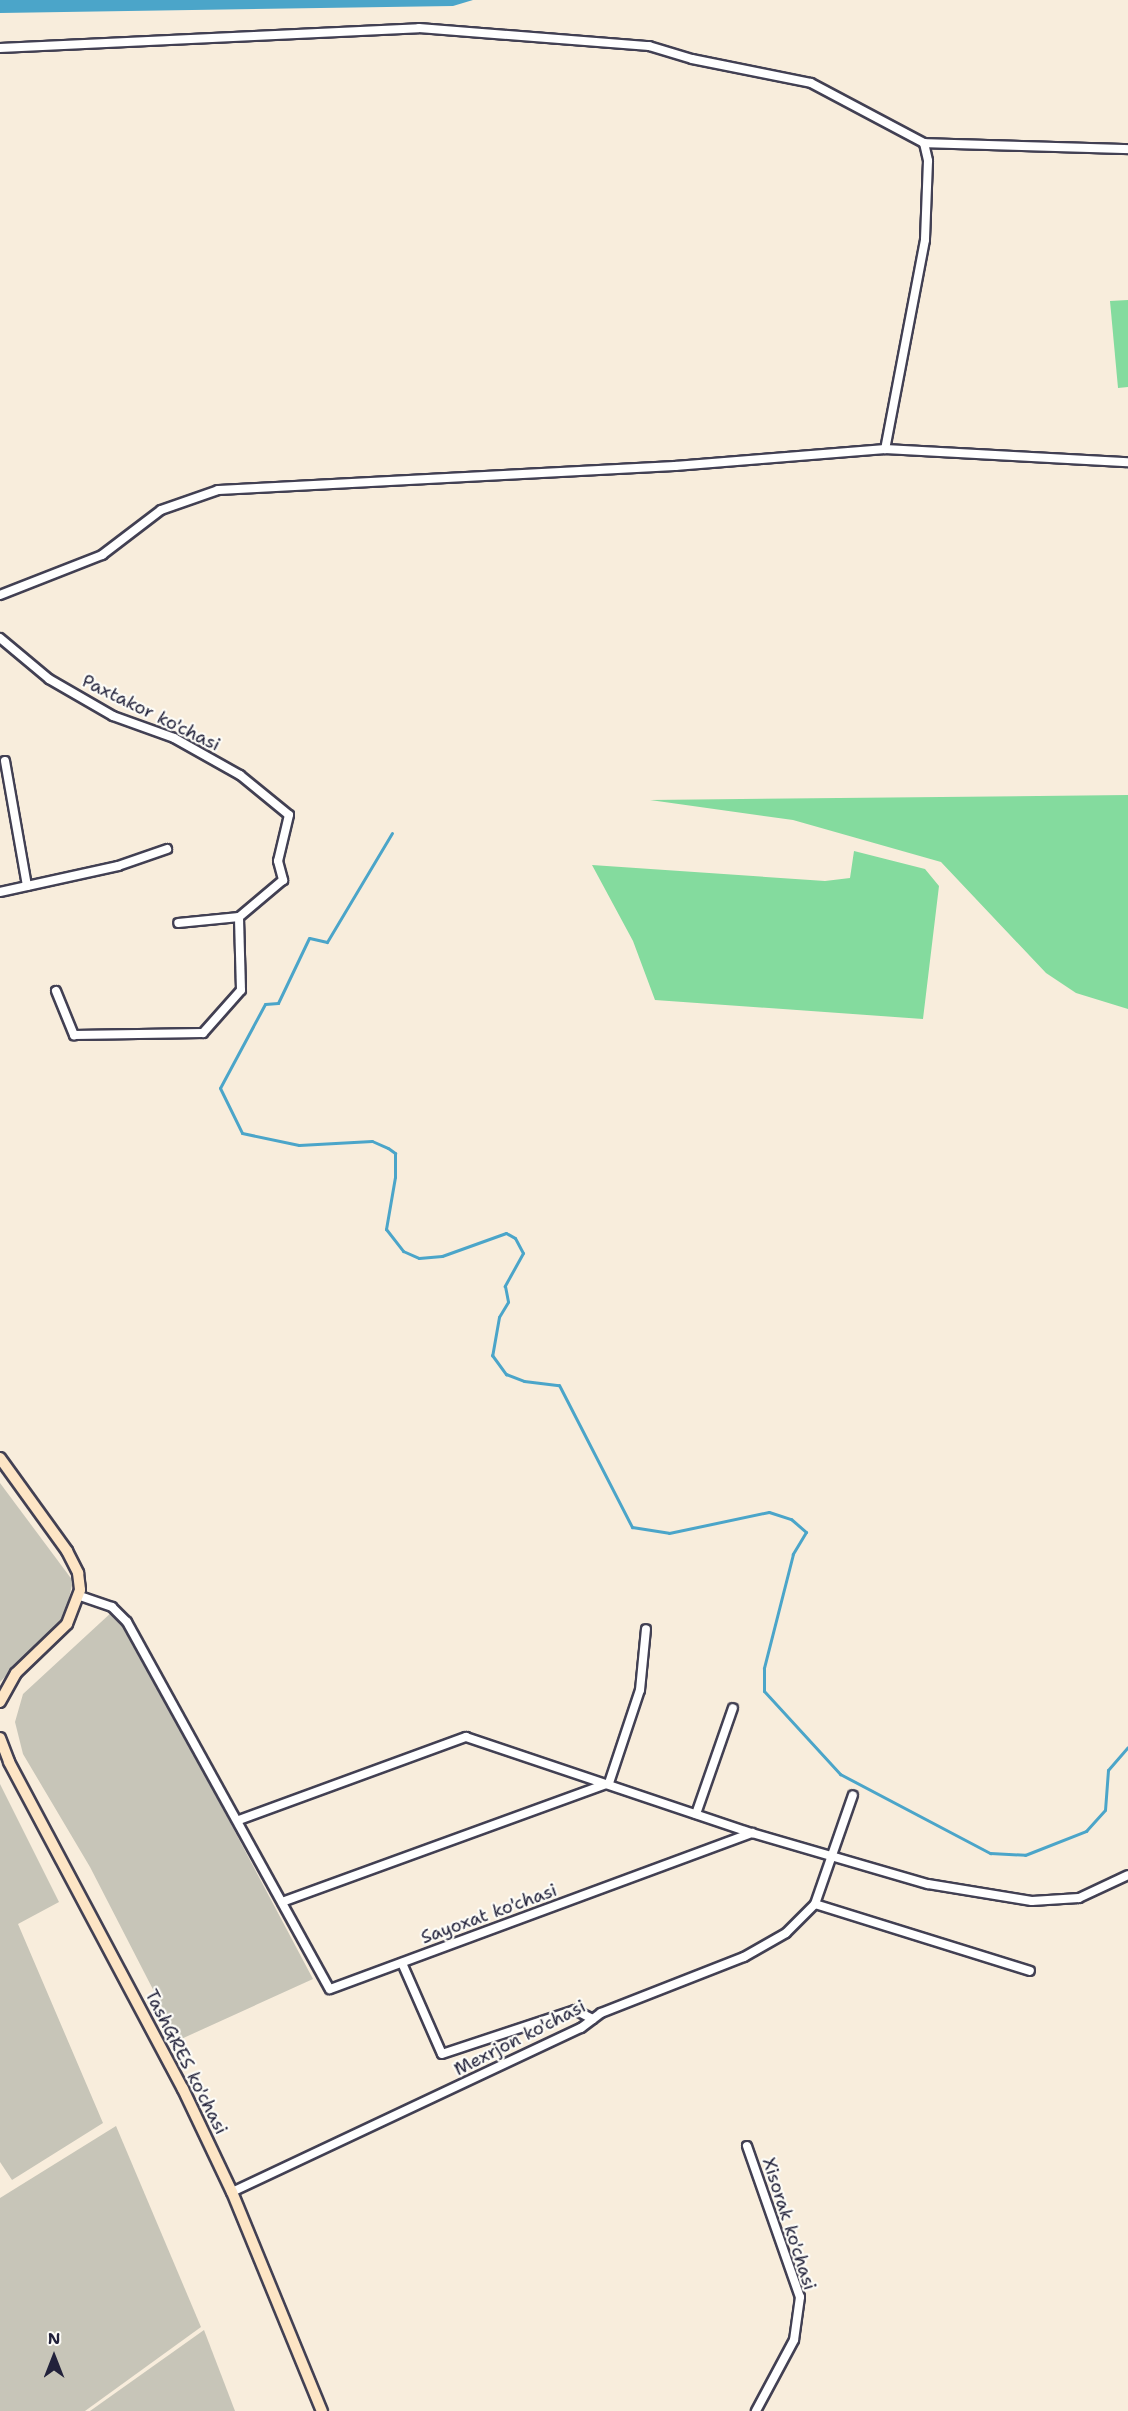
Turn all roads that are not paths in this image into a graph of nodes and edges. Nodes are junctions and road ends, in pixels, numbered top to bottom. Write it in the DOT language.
graph roads {
  1 [pos="0,48"];
  2 [pos="924,143"];
  3 [pos="1128,149"];
  4 [pos="885,449"];
  5 [pos="1128,462"];
  6 [pos="0,595"];
  7 [pos="0,638"];
  8 [pos="5,761"];
  9 [pos="166,849"];
  10 [pos="27,886"];
  11 [pos="0,892"];
  12 [pos="239,917"];
  13 [pos="178,923"];
  14 [pos="56,992"];
  15 [pos="0,1458"];
  16 [pos="80,1596"];
  17 [pos="646,1629"];
  18 [pos="0,1702"];
  19 [pos="733,1708"];
  20 [pos="0,1738"];
  21 [pos="609,1784"];
  22 [pos="853,1795"];
  23 [pos="696,1814"];
  24 [pos="239,1820"];
  25 [pos="752,1833"];
  26 [pos="832,1856"];
  27 [pos="1126,1880"];
  28 [pos="282,1902"];
  29 [pos="815,1904"];
  30 [pos="402,1963"];
  31 [pos="1029,1971"];
  32 [pos="593,2019"];
  33 [pos="747,2146"];
  34 [pos="232,2192"];
  35 [pos="322,2411"];
  36 [pos="756,2411"];
  1 -- 2 [label="street"];
  2 -- 3 [label="street"];
  2 -- 4 [label="street"];
  4 -- 5 [label="street"];
  4 -- 6 [label="street"];
  7 -- 12 [label="street, Paxtakor ko'chasi"];
  8 -- 10 [label="street"];
  9 -- 10 [label="street"];
  10 -- 11 [label="street"];
  12 -- 13 [label="street"];
  12 -- 14 [label="street"];
  15 -- 16 [label="main road"];
  16 -- 18 [label="main road"];
  16 -- 24 [label="street, Sayoxat ko'chasi"];
  17 -- 21 [label="street"];
  19 -- 23 [label="street"];
  20 -- 34 [label="main road, TashGRES ko'chasi"];
  21 -- 23 [label="street"];
  21 -- 24 [label="street"];
  21 -- 28 [label="street"];
  22 -- 26 [label="street, Mexrjon ko'chasi"];
  23 -- 25 [label="street"];
  24 -- 28 [label="street, Sayoxat ko'chasi"];
  25 -- 26 [label="street"];
  25 -- 30 [label="street, Sayoxat ko'chasi"];
  26 -- 27 [label="street"];
  26 -- 29 [label="street, Mexrjon ko'chasi"];
  28 -- 30 [label="street, Sayoxat ko'chasi"];
  29 -- 31 [label="street"];
  29 -- 32 [label="street, Mexrjon ko'chasi"];
  30 -- 32 [label="street"];
  32 -- 34 [label="street, Mexrjon ko'chasi"];
  33 -- 36 [label="street, Xisorak ko'chasi"];
  34 -- 35 [label="main road, TashGRES ko'chasi"];
}
